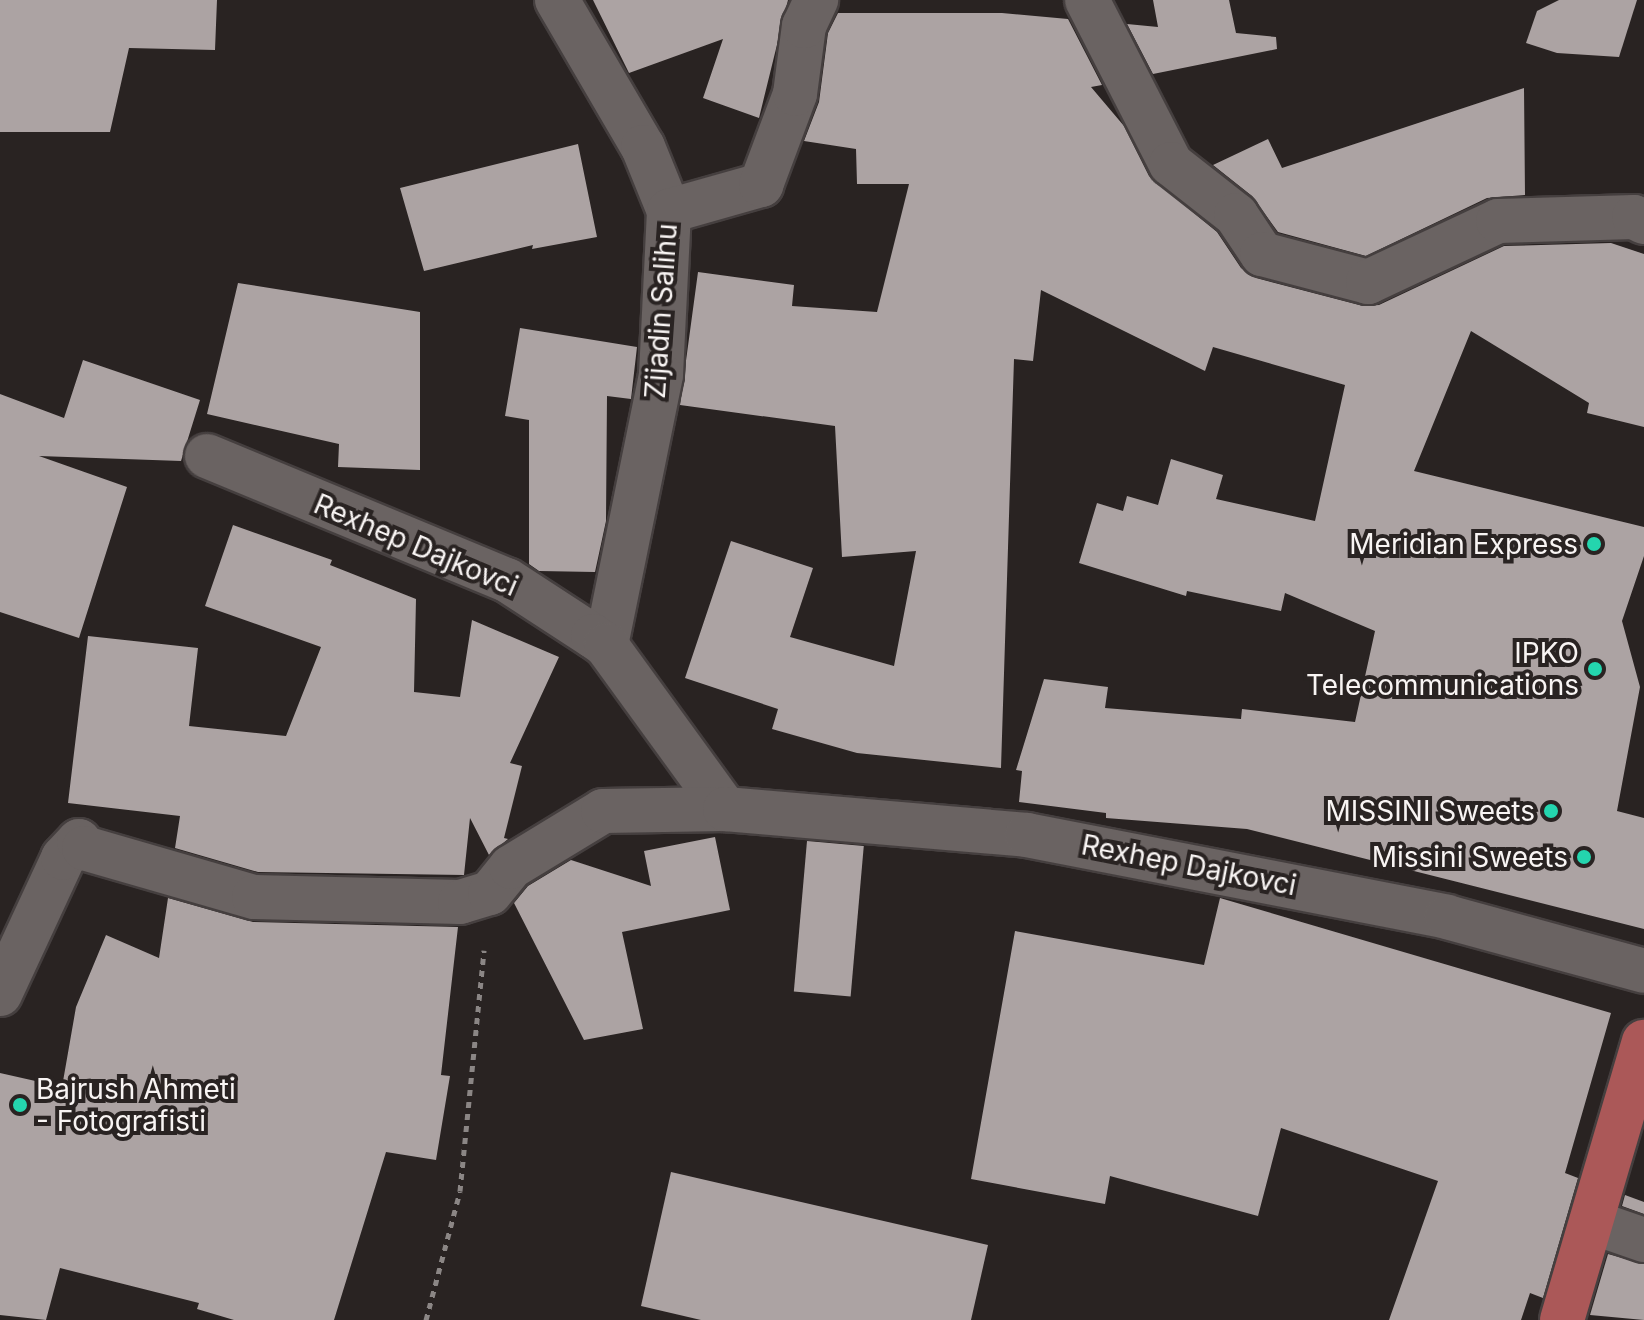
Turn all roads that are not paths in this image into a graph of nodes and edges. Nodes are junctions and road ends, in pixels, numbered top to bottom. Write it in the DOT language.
graph roads {
  1 [pos="557,0"];
  2 [pos="816,0"];
  3 [pos="1087,0"];
  4 [pos="669,211"];
  5 [pos="1644,222"];
  6 [pos="207,456"];
  7 [pos="600,640"];
  8 [pos="725,809"];
  9 [pos="1644,971"];
  10 [pos="0,994"];
  11 [pos="1644,1042"];
  12 [pos="1592,1222"];
  13 [pos="1644,1240"];
  14 [pos="1562,1320"];
  1 -- 4 [label="street, Zijadin Salihu"];
  2 -- 4 [label="street"];
  3 -- 5 [label="street"];
  4 -- 7 [label="street, Zijadin Salihu"];
  6 -- 7 [label="street, Rexhep Dajkovci"];
  7 -- 8 [label="street, Rexhep Dajkovci"];
  8 -- 9 [label="street, Rexhep Dajkovci"];
  8 -- 10 [label="street, Rexhep Dajkovci"];
  11 -- 12 [label="main road"];
  12 -- 13 [label="street"];
  12 -- 14 [label="main road"];
}
